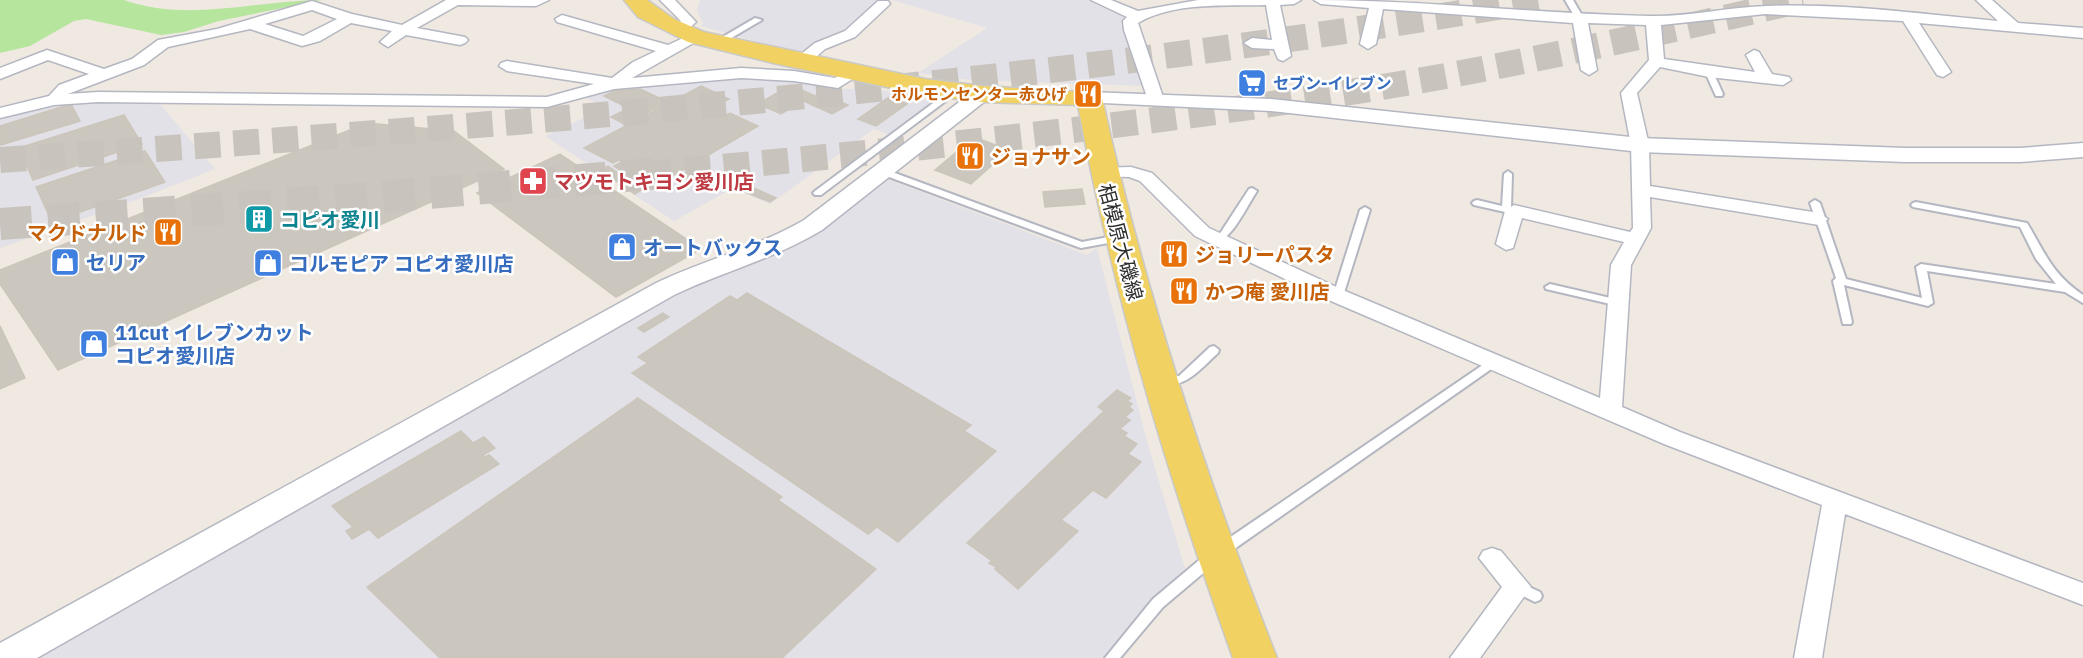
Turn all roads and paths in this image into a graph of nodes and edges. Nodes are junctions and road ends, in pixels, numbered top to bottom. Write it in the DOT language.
graph roads {
  1 [pos="542,0"];
  2 [pos="635,0"];
  3 [pos="667,0"];
  4 [pos="1098,0"];
  5 [pos="1294,0"];
  6 [pos="1321,0"];
  7 [pos="1569,0"];
  8 [pos="1983,0"];
  9 [pos="485,1"];
  10 [pos="1269,1"];
  11 [pos="883,4"];
  12 [pos="1377,4"];
  13 [pos="1156,5"];
  14 [pos="1505,7"];
  15 [pos="1135,15"];
  16 [pos="1579,16"];
  17 [pos="1908,17"];
  18 [pos="349,18"];
  19 [pos="561,19"];
  20 [pos="758,20"];
  21 [pos="1653,21"];
  22 [pos="250,24"];
  23 [pos="2015,28"];
  24 [pos="403,30"];
  25 [pos="2083,33"];
  26 [pos="460,40"];
  27 [pos="690,40"];
  28 [pos="388,42"];
  29 [pos="1252,43"];
  30 [pos="1368,44"];
  31 [pos="1914,53"];
  32 [pos="1754,55"];
  33 [pos="1932,55"];
  34 [pos="801,62"];
  35 [pos="1657,62"];
  36 [pos="507,66"];
  37 [pos="1589,70"];
  38 [pos="1709,72"];
  39 [pos="1943,72"];
  40 [pos="854,73"];
  41 [pos="0,74"];
  42 [pos="107,75"];
  43 [pos="1766,78"];
  44 [pos="1783,80"];
  45 [pos="614,83"];
  46 [pos="968,92"];
  47 [pos="1719,94"];
  48 [pos="1089,98"];
  49 [pos="54,100"];
  50 [pos="1156,100"];
  51 [pos="0,113"];
  52 [pos="1640,145"];
  53 [pos="2083,150"];
  54 [pos="884,172"];
  55 [pos="1102,172"];
  56 [pos="1508,174"];
  57 [pos="1642,190"];
  58 [pos="1252,191"];
  59 [pos="818,193"];
  60 [pos="1477,203"];
  61 [pos="1916,205"];
  62 [pos="1365,210"];
  63 [pos="1510,210"];
  64 [pos="1817,211"];
  65 [pos="1120,238"];
  66 [pos="1636,239"];
  67 [pos="1217,240"];
  68 [pos="1506,244"];
  69 [pos="1842,281"];
  70 [pos="1550,287"];
  71 [pos="2066,289"];
  72 [pos="1338,296"];
  73 [pos="2083,300"];
  74 [pos="1619,303"];
  75 [pos="1847,322"];
  76 [pos="1214,350"];
  77 [pos="1493,362"];
  78 [pos="1160,381"];
  79 [pos="1610,412"];
  80 [pos="1835,502"];
  81 [pos="1215,555"];
  82 [pos="1492,558"];
  83 [pos="2083,594"];
  84 [pos="5,658"];
  85 [pos="1112,658"];
  86 [pos="1255,658"];
  87 [pos="1464,658"];
  88 [pos="1808,658"];
  1 -- 9 [label="street"];
  2 -- 27 [label="main road"];
  3 -- 27 [label="street"];
  4 -- 15 [label="street"];
  5 -- 10 [label="street"];
  6 -- 12 [label="street"];
  7 -- 16 [label="lane"];
  8 -- 23 [label="street"];
  9 -- 24 [label="street"];
  10 -- 13 [label="street"];
  10 -- 29 [label="street"];
  11 -- 34 [label="street"];
  12 -- 14 [label="street"];
  12 -- 30 [label="street"];
  13 -- 15 [label="street"];
  14 -- 16 [label="street"];
  15 -- 50 [label="street"];
  16 -- 21 [label="street"];
  16 -- 37 [label="street"];
  17 -- 21 [label="street"];
  17 -- 23 [label="street"];
  17 -- 33 [label="street"];
  18 -- 22 [label="street"];
  18 -- 22 [label="street"];
  18 -- 24 [label="street"];
  19 -- 27 [label="street"];
  20 -- 27 [label="lane"];
  21 -- 35 [label="street"];
  22 -- 42 [label="street"];
  23 -- 25 [label="street"];
  24 -- 26 [label="street"];
  24 -- 28 [label="street"];
  27 -- 34 [label="main road"];
  27 -- 45 [label="street"];
  31 -- 33 [label="street"];
  32 -- 43 [label="street"];
  33 -- 39 [label="street"];
  34 -- 40 [label="main road"];
  35 -- 38 [label="street"];
  35 -- 52 [label="street"];
  36 -- 45 [label="street"];
  38 -- 43 [label="street"];
  38 -- 47 [label="lane"];
  40 -- 45 [label="street"];
  40 -- 46 [label="main road"];
  41 -- 42 [label="street"];
  42 -- 49 [label="street"];
  43 -- 44 [label="street"];
  45 -- 49 [label="street"];
  46 -- 48 [label="main road"];
  46 -- 54 [label="street"];
  46 -- 59 [label="lane"];
  48 -- 50 [label="street"];
  48 -- 55 [label="main road, 相模原大磯線"];
  49 -- 51 [label="street"];
  50 -- 52 [label="street"];
  52 -- 53 [label="street"];
  52 -- 57 [label="street"];
  54 -- 65 [label="lane"];
  54 -- 84 [label="street"];
  55 -- 65 [label="main road, 相模原大磯線"];
  55 -- 67 [label="street"];
  56 -- 63 [label="lane"];
  57 -- 64 [label="street"];
  57 -- 66 [label="street"];
  58 -- 67 [label="lane"];
  60 -- 63 [label="lane"];
  61 -- 71 [label="lane"];
  62 -- 72 [label="lane"];
  63 -- 66 [label="street"];
  63 -- 68 [label="street"];
  64 -- 69 [label="lane"];
  65 -- 78 [label="main road, 相模原大磯線"];
  66 -- 74 [label="street"];
  67 -- 72 [label="street"];
  69 -- 71 [label="lane"];
  69 -- 75 [label="lane"];
  70 -- 74 [label="lane"];
  71 -- 73 [label="lane"];
  72 -- 77 [label="street"];
  74 -- 79 [label="street"];
  76 -- 78 [label="lane"];
  77 -- 79 [label="street"];
  77 -- 81 [label="lane"];
  78 -- 81 [label="main road, 相模原大磯線"];
  79 -- 80 [label="street"];
  80 -- 83 [label="street"];
  80 -- 88 [label="street"];
  81 -- 85 [label="lane"];
  81 -- 86 [label="main road, 相模原大磯線"];
  82 -- 87 [label="street"];
}
